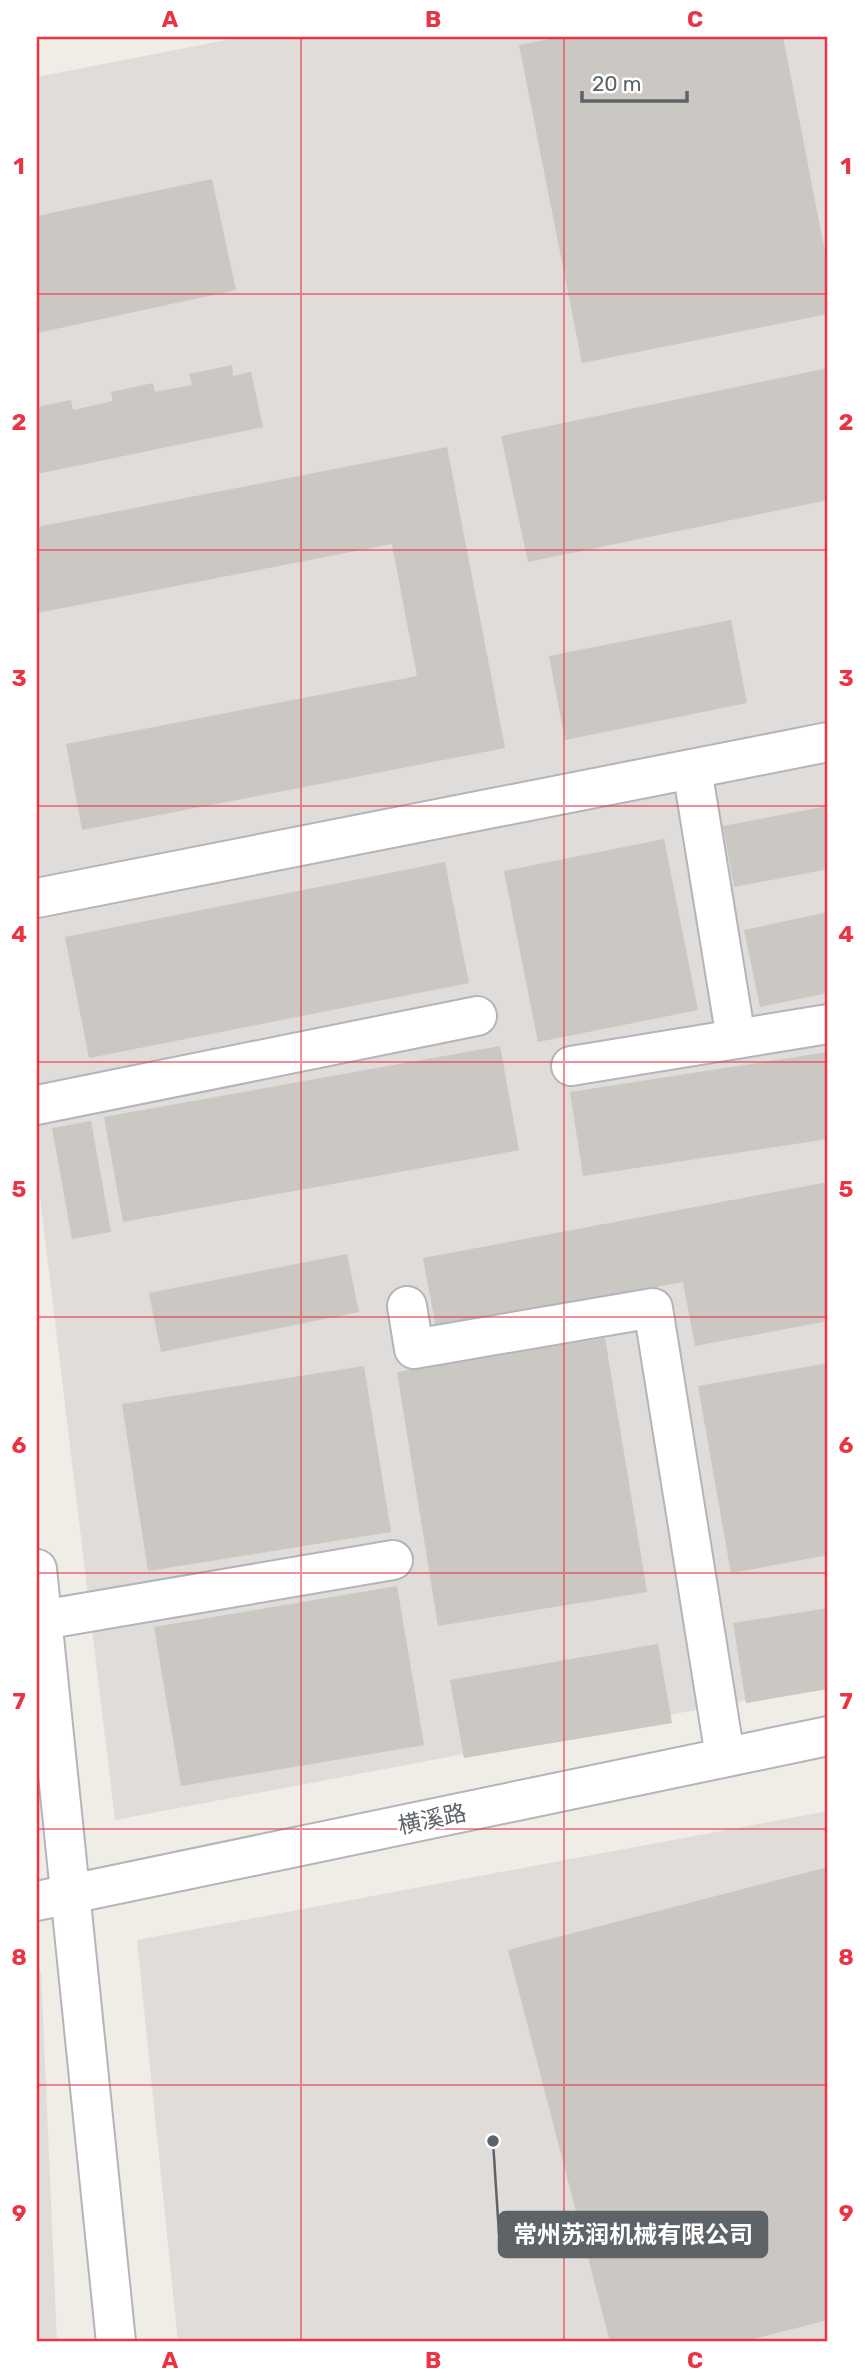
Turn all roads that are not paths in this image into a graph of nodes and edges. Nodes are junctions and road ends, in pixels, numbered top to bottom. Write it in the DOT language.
graph roads {
  1 [pos="828,742"];
  2 [pos="692,769"];
  3 [pos="37,898"];
  4 [pos="477,1016"];
  5 [pos="828,1024"];
  6 [pos="736,1039"];
  7 [pos="571,1066"];
  8 [pos="37,1105"];
  9 [pos="407,1306"];
  10 [pos="393,1560"];
  11 [pos="37,1569"];
  12 [pos="42,1620"];
  13 [pos="828,1736"];
  14 [pos="725,1756"];
  15 [pos="53,1899"];
  16 [pos="116,2342"];
  1 -- 2 [label="street"];
  2 -- 3 [label="street"];
  2 -- 6 [label="street"];
  4 -- 8 [label="street"];
  5 -- 6 [label="street"];
  6 -- 7 [label="street"];
  9 -- 14 [label="street"];
  10 -- 12 [label="street"];
  11 -- 12 [label="street"];
  12 -- 15 [label="street"];
  13 -- 14 [label="street, 横溪路"];
  14 -- 15 [label="street, 横溪路"];
  15 -- 16 [label="street"];
}
